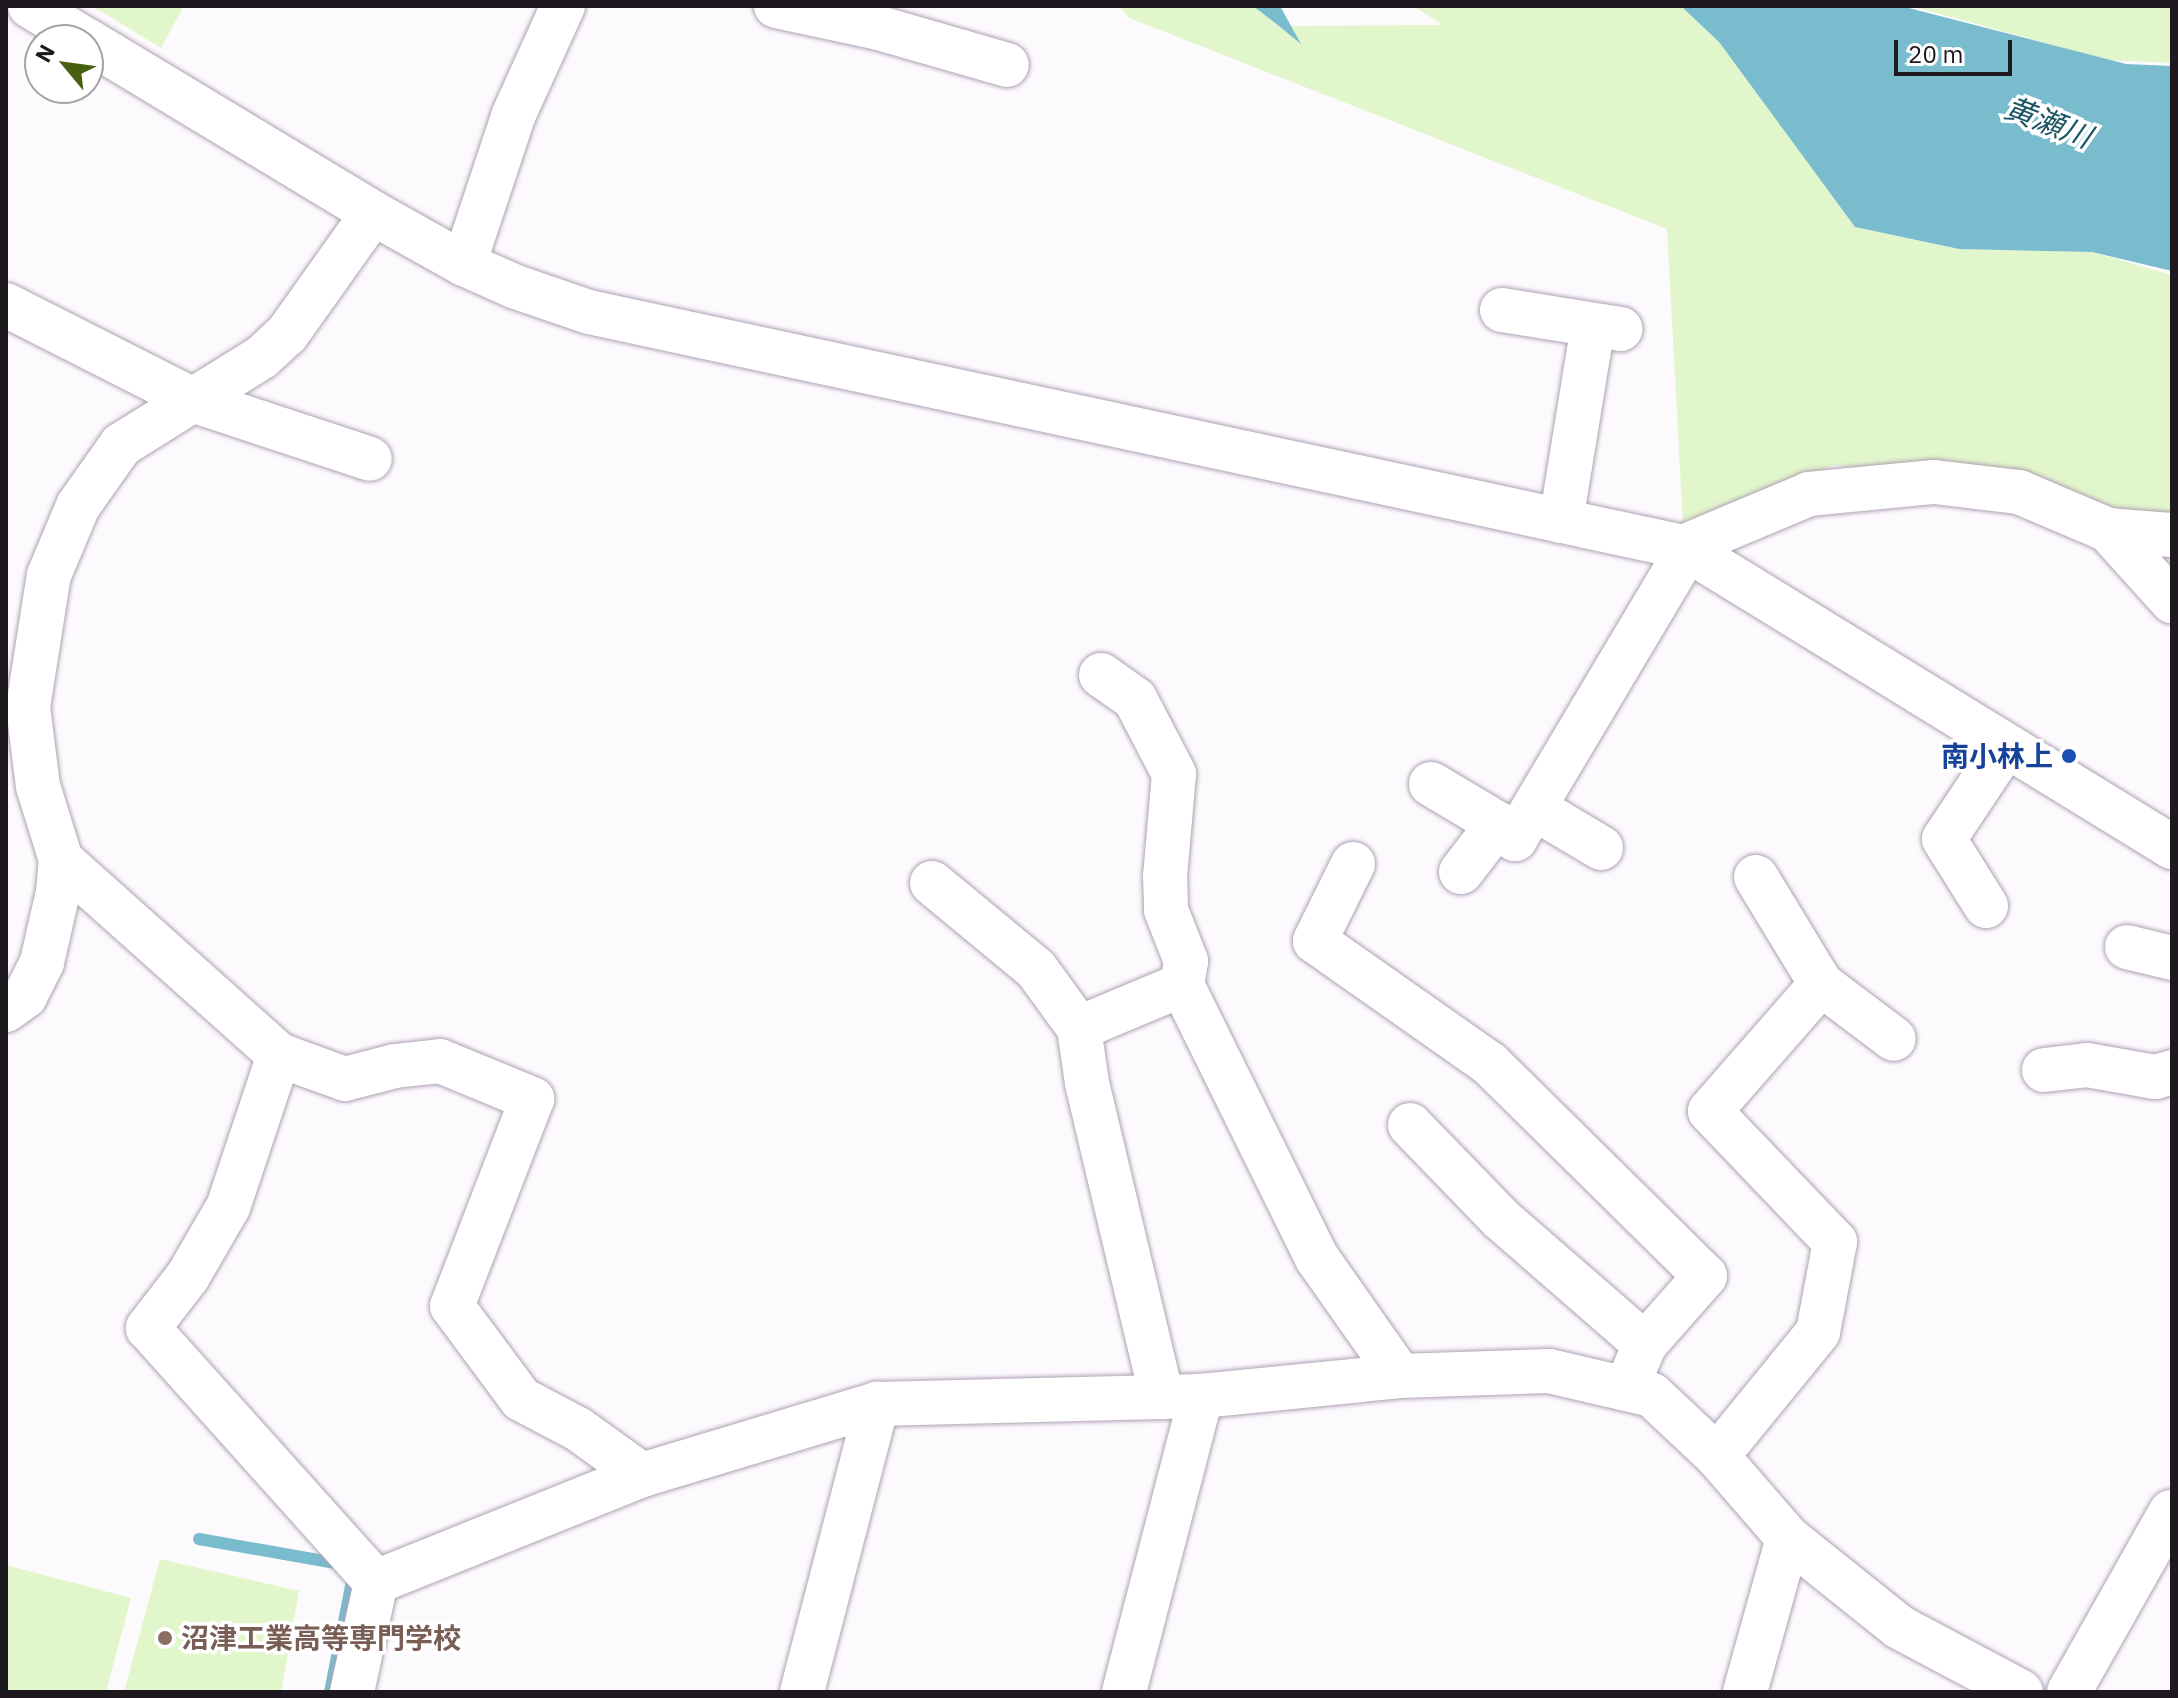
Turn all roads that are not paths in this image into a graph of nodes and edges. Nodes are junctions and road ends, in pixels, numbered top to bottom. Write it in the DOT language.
graph roads {
  1 [pos="30,6"];
  2 [pos="563,6"];
  3 [pos="776,6"];
  4 [pos="879,17"];
  5 [pos="60,24"];
  6 [pos="104,50"];
  7 [pos="1007,65"];
  8 [pos="373,213"];
  9 [pos="464,264"];
  10 [pos="6,305"];
  11 [pos="1502,310"];
  12 [pos="195,401"];
  13 [pos="370,459"];
  14 [pos="1561,521"];
  15 [pos="2108,530"];
  16 [pos="2172,535"];
  17 [pos="1685,548"];
  18 [pos="2172,601"];
  19 [pos="1101,675"];
  20 [pos="2006,746"];
  21 [pos="1431,784"];
  22 [pos="1516,816"];
  23 [pos="2172,847"];
  24 [pos="1601,848"];
  25 [pos="61,860"];
  26 [pos="1353,864"];
  27 [pos="1461,872"];
  28 [pos="1756,877"];
  29 [pos="932,883"];
  30 [pos="1986,906"];
  31 [pos="2127,947"];
  32 [pos="2172,958"];
  33 [pos="1821,984"];
  34 [pos="1182,985"];
  35 [pos="6,1010"];
  36 [pos="1079,1028"];
  37 [pos="1894,1039"];
  38 [pos="279,1055"];
  39 [pos="2044,1070"];
  40 [pos="2172,1072"];
  41 [pos="1410,1125"];
  42 [pos="1645,1344"];
  43 [pos="1400,1376"];
  44 [pos="1626,1389"];
  45 [pos="1181,1397"];
  46 [pos="877,1404"];
  47 [pos="1717,1456"];
  48 [pos="642,1475"];
  49 [pos="2171,1512"];
  50 [pos="1788,1538"];
  51 [pos="376,1582"];
  52 [pos="2006,1688"];
  53 [pos="352,1692"];
  54 [pos="802,1692"];
  55 [pos="1124,1692"];
  56 [pos="1745,1692"];
  57 [pos="2069,1692"];
  1 -- 5 [label="street"];
  2 -- 9 [label="street"];
  3 -- 4 [label="street"];
  4 -- 7 [label="street"];
  6 -- 8 [label="street"];
  8 -- 9 [label="street"];
  8 -- 12 [label="street"];
  9 -- 14 [label="street"];
  10 -- 12 [label="street"];
  11 -- 14 [label="street"];
  12 -- 13 [label="street"];
  12 -- 25 [label="street"];
  14 -- 17 [label="street"];
  15 -- 16 [label="street"];
  15 -- 17 [label="street"];
  15 -- 18 [label="street"];
  17 -- 20 [label="street"];
  17 -- 22 [label="street"];
  19 -- 34 [label="street"];
  20 -- 23 [label="street"];
  20 -- 30 [label="street"];
  21 -- 22 [label="street"];
  22 -- 24 [label="street"];
  22 -- 27 [label="street"];
  25 -- 35 [label="street"];
  25 -- 38 [label="street"];
  26 -- 42 [label="street"];
  28 -- 33 [label="street"];
  29 -- 36 [label="street"];
  31 -- 32 [label="street"];
  33 -- 37 [label="street"];
  33 -- 47 [label="street"];
  34 -- 36 [label="street"];
  34 -- 43 [label="street"];
  36 -- 45 [label="street"];
  38 -- 48 [label="street"];
  38 -- 51 [label="street"];
  39 -- 40 [label="street"];
  41 -- 42 [label="street"];
  42 -- 44 [label="street"];
  43 -- 44 [label="street"];
  43 -- 45 [label="street"];
  44 -- 47 [label="street"];
  45 -- 46 [label="street"];
  45 -- 55 [label="street"];
  46 -- 48 [label="street"];
  46 -- 54 [label="street"];
  47 -- 50 [label="street"];
  48 -- 51 [label="street"];
  49 -- 57 [label="street"];
  50 -- 52 [label="street"];
  50 -- 56 [label="street"];
  51 -- 53 [label="street"];
}
